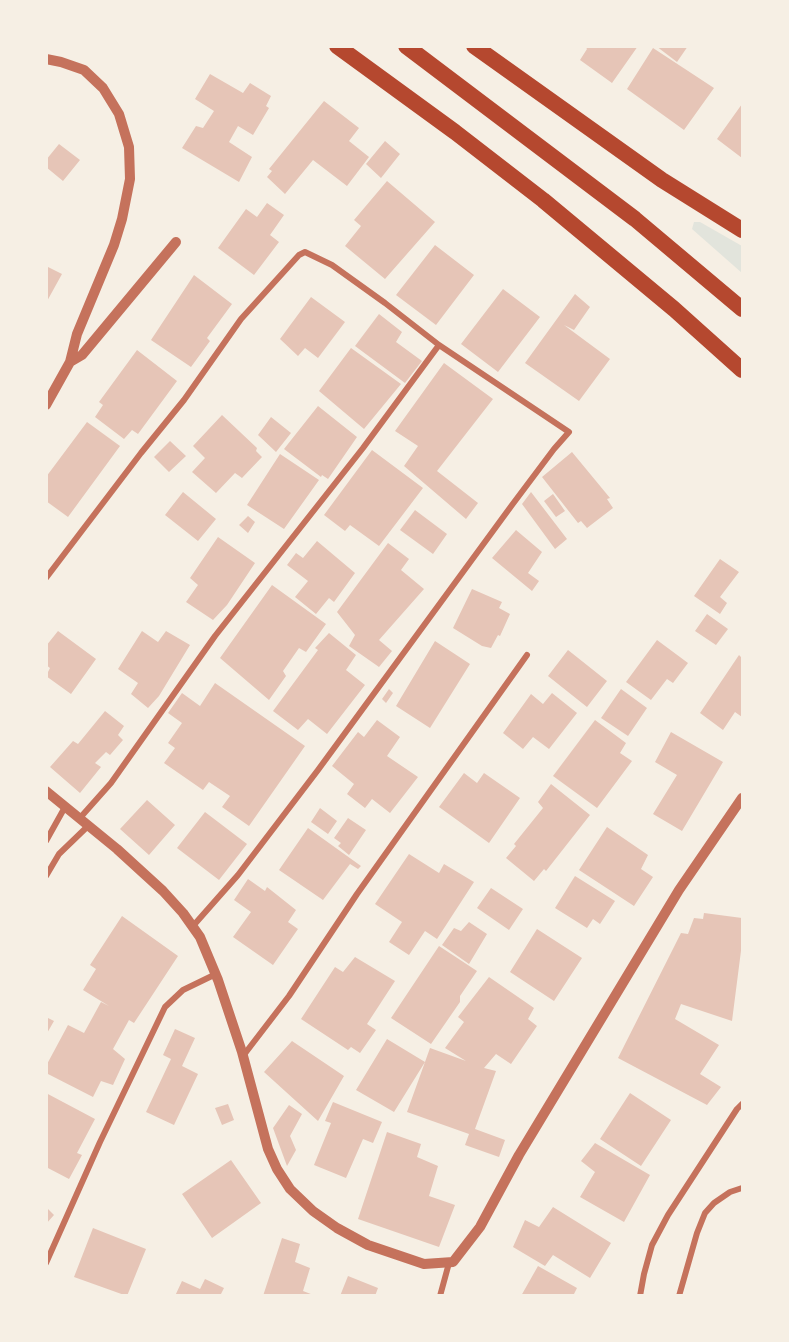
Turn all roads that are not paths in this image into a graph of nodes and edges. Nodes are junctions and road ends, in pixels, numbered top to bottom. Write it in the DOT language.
graph roads {
  1 [pos="337,46"];
  2 [pos="406,46"];
  3 [pos="474,46"];
  4 [pos="46,59"];
  5 [pos="742,230"];
  6 [pos="176,242"];
  7 [pos="742,309"];
  8 [pos="439,345"];
  9 [pos="70,362"];
  10 [pos="742,370"];
  11 [pos="46,405"];
  12 [pos="46,578"];
  13 [pos="527,655"];
  14 [pos="46,791"];
  15 [pos="742,798"];
  16 [pos="65,807"];
  17 [pos="83,822"];
  18 [pos="46,841"];
  19 [pos="46,876"];
  20 [pos="193,926"];
  21 [pos="216,974"];
  22 [pos="243,1056"];
  23 [pos="742,1104"];
  24 [pos="742,1188"];
  25 [pos="46,1263"];
  26 [pos="449,1263"];
  27 [pos="440,1296"];
  28 [pos="640,1296"];
  29 [pos="679,1296"];
  1 -- 10 [label="highway"];
  2 -- 7 [label="highway"];
  3 -- 5 [label="highway"];
  4 -- 9 [label="street"];
  6 -- 9 [label="street"];
  8 -- 12 [label="street"];
  8 -- 17 [label="street"];
  8 -- 20 [label="street"];
  9 -- 11 [label="street"];
  13 -- 22 [label="street"];
  14 -- 16 [label="street"];
  15 -- 26 [label="street"];
  16 -- 17 [label="street"];
  16 -- 18 [label="street"];
  17 -- 19 [label="street"];
  17 -- 20 [label="street"];
  20 -- 21 [label="street"];
  21 -- 22 [label="street"];
  21 -- 25 [label="street"];
  22 -- 26 [label="street"];
  23 -- 28 [label="street"];
  24 -- 29 [label="street"];
  26 -- 27 [label="street"];
}
